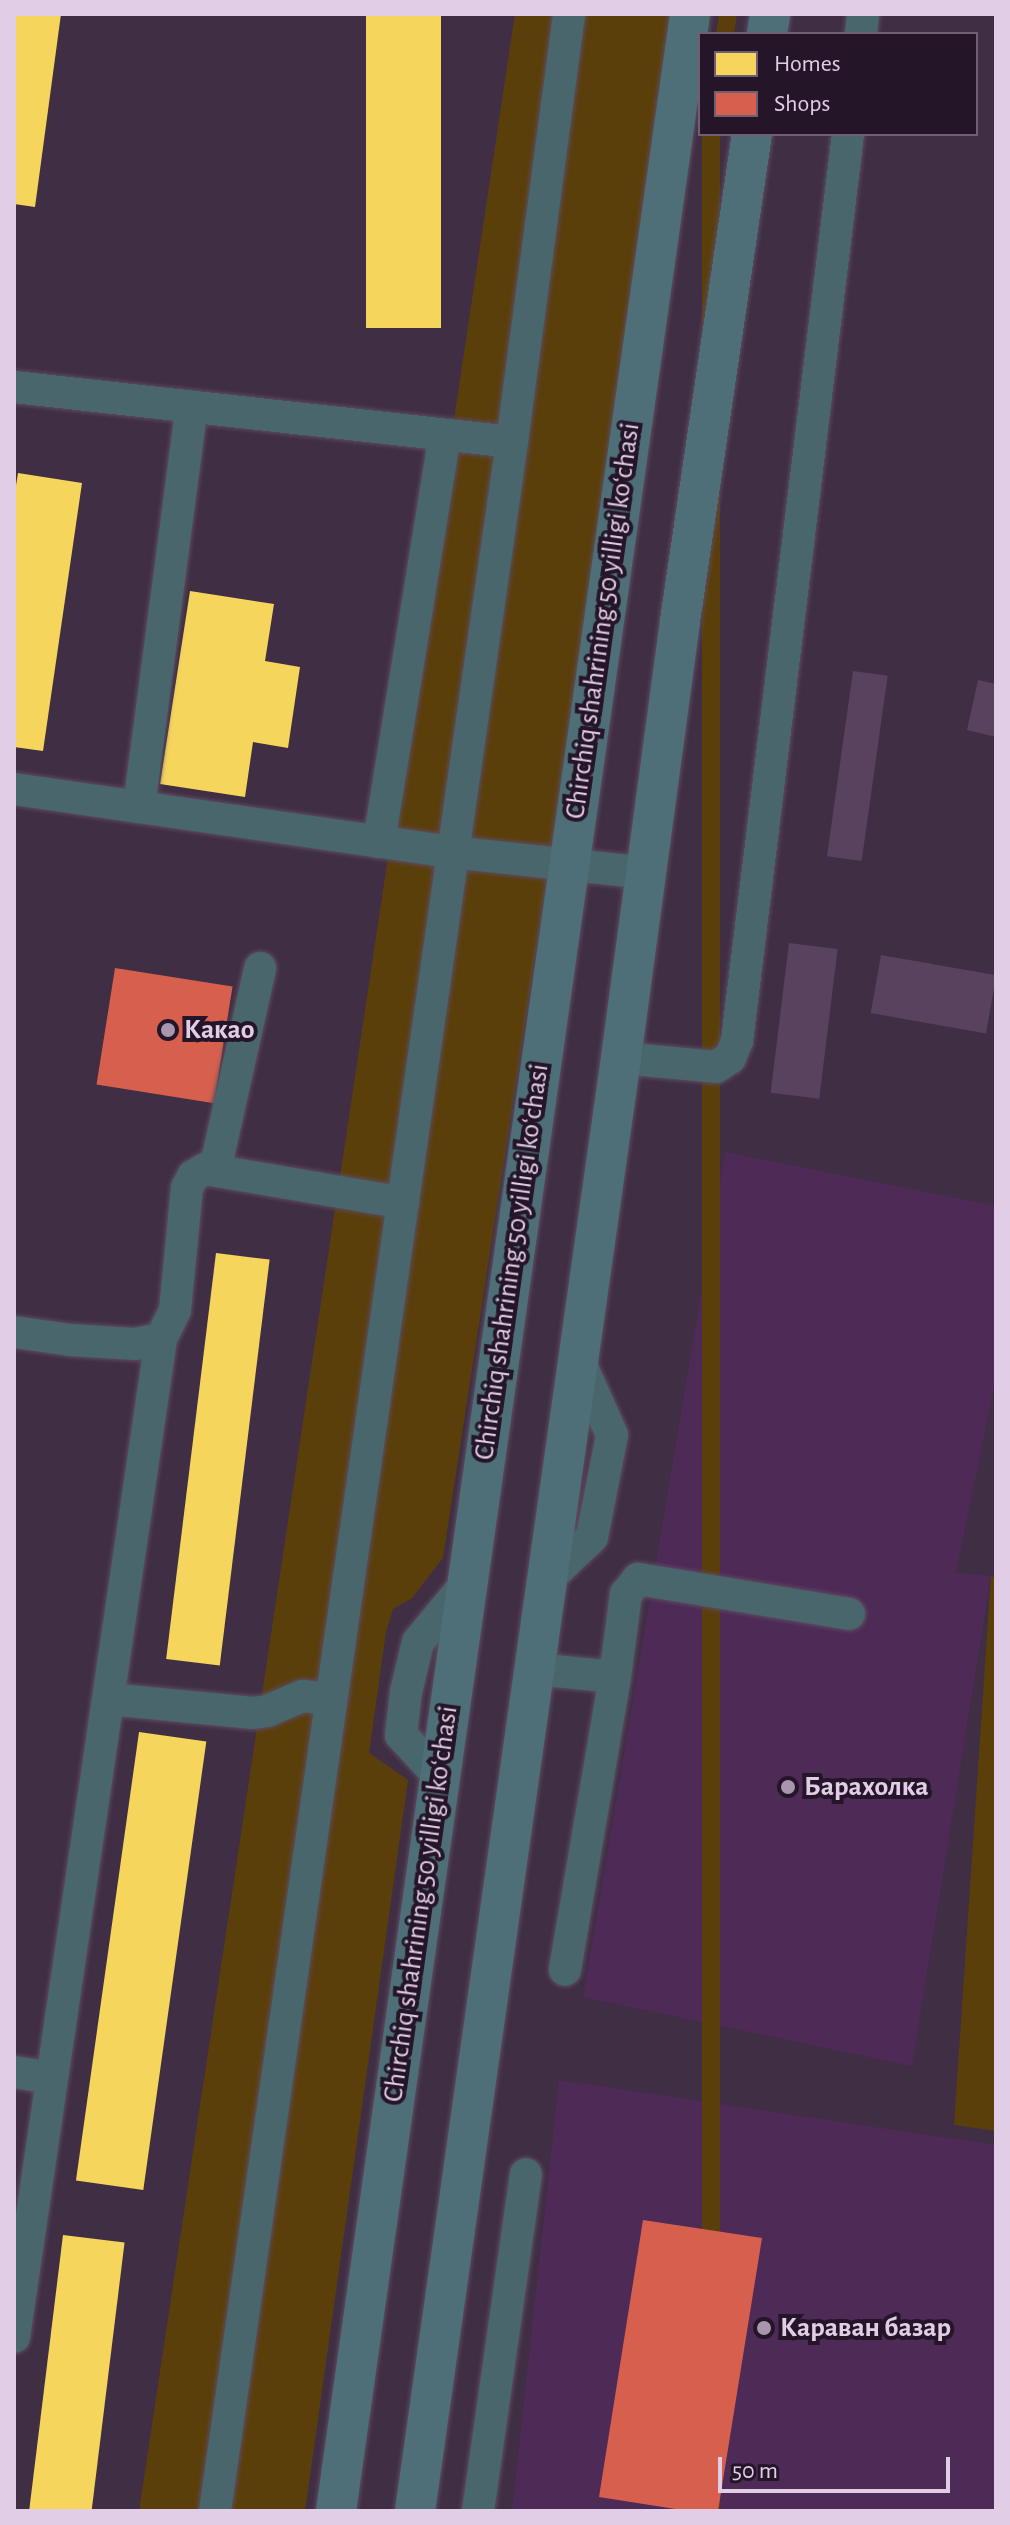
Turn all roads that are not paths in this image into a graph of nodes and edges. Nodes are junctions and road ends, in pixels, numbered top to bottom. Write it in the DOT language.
graph roads {
  1 [pos="569,14"];
  2 [pos="690,14"];
  3 [pos="752,136"];
  4 [pos="848,136"];
  5 [pos="14,387"];
  6 [pos="192,406"];
  7 [pos="445,435"];
  8 [pos="512,442"];
  9 [pos="14,789"];
  10 [pos="139,807"];
  11 [pos="379,842"];
  12 [pos="451,852"];
  13 [pos="569,864"];
  14 [pos="646,873"];
  15 [pos="260,968"];
  16 [pos="621,1058"];
  17 [pos="215,1170"];
  18 [pos="403,1203"];
  19 [pos="14,1332"];
  20 [pos="161,1339"];
  21 [pos="849,1614"];
  22 [pos="534,1669"];
  23 [pos="615,1677"];
  24 [pos="108,1699"];
  25 [pos="330,1699"];
  26 [pos="565,1970"];
  27 [pos="14,2072"];
  28 [pos="52,2078"];
  29 [pos="526,2174"];
  30 [pos="14,2337"];
  31 [pos="215,2511"];
  32 [pos="336,2511"];
  33 [pos="415,2511"];
  34 [pos="478,2511"];
  1 -- 8 [label="street"];
  2 -- 13 [label="main road, Chirchiq shahrining 50 yilligi koʻchasi"];
  3 -- 14 [label="main road"];
  4 -- 16 [label="street"];
  5 -- 6 [label="street"];
  6 -- 7 [label="street"];
  6 -- 10 [label="street"];
  7 -- 8 [label="street"];
  7 -- 11 [label="street"];
  8 -- 12 [label="street"];
  9 -- 10 [label="street"];
  10 -- 11 [label="street"];
  11 -- 12 [label="street"];
  12 -- 13 [label="street"];
  12 -- 18 [label="street"];
  13 -- 14 [label="street"];
  13 -- 32 [label="main road, Chirchiq shahrining 50 yilligi koʻchasi"];
  14 -- 16 [label="main road"];
  15 -- 17 [label="street"];
  16 -- 22 [label="main road"];
  17 -- 18 [label="street"];
  17 -- 20 [label="street"];
  18 -- 25 [label="street"];
  19 -- 20 [label="street"];
  20 -- 24 [label="street"];
  21 -- 23 [label="street"];
  22 -- 23 [label="street"];
  22 -- 33 [label="main road"];
  23 -- 26 [label="street"];
  24 -- 25 [label="street"];
  24 -- 28 [label="street"];
  25 -- 31 [label="street"];
  27 -- 28 [label="street"];
  28 -- 30 [label="street"];
  29 -- 34 [label="street"];
}
